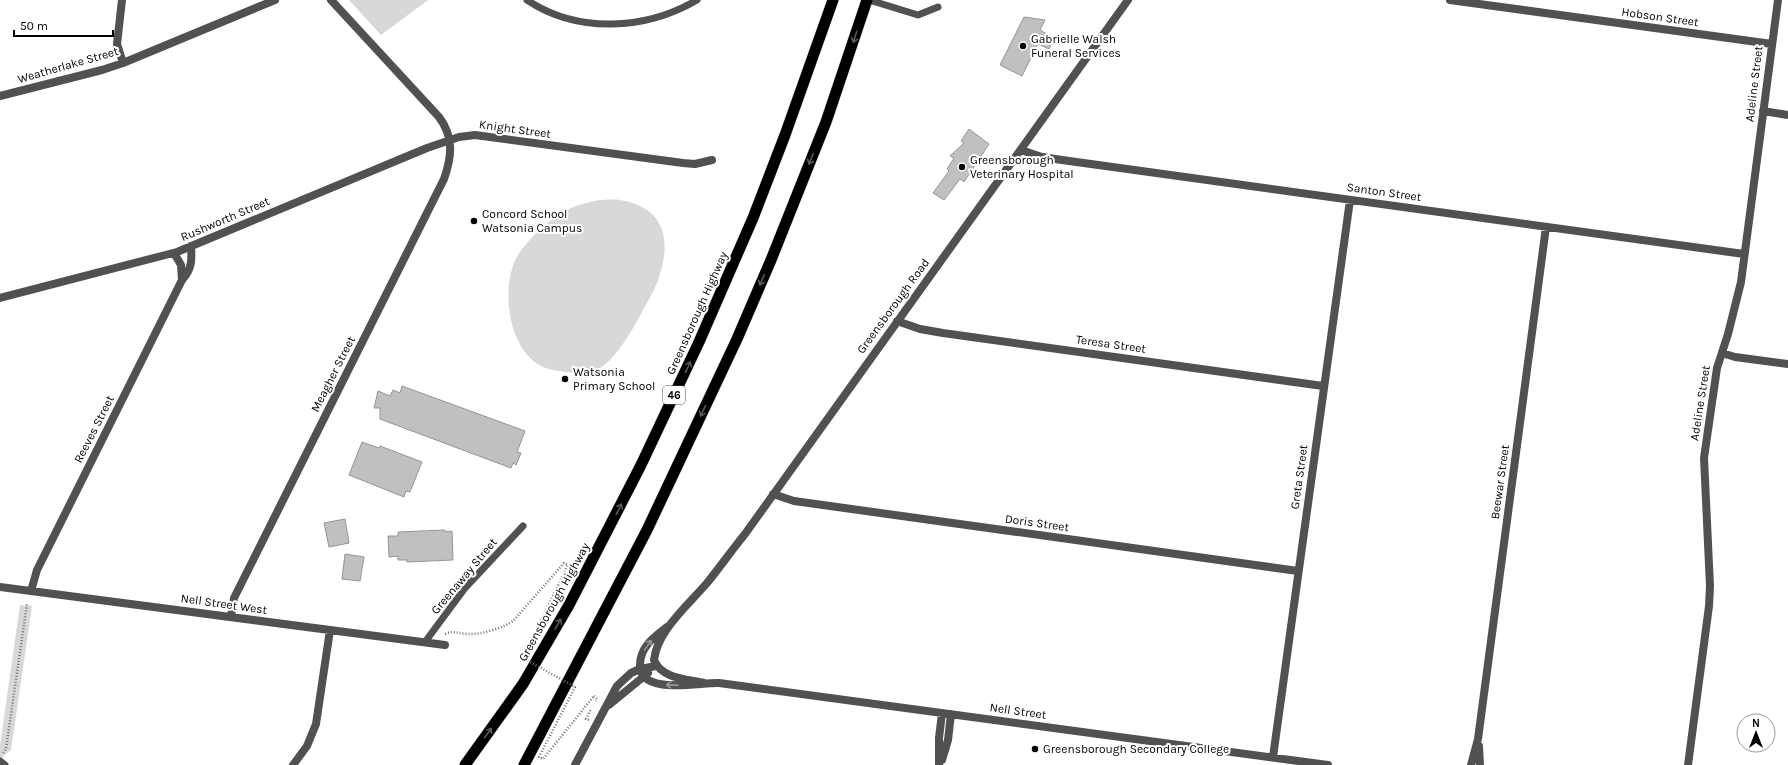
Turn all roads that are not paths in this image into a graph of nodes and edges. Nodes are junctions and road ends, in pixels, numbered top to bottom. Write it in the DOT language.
graph roads {
  1 [pos="122,0"];
  2 [pos="275,0"];
  3 [pos="331,0"];
  4 [pos="527,0"];
  5 [pos="697,0"];
  6 [pos="833,0"];
  7 [pos="868,0"];
  8 [pos="1128,0"];
  9 [pos="1450,0"];
  10 [pos="1778,0"];
  11 [pos="1466,1"];
  12 [pos="938,7"];
  13 [pos="1772,44"];
  14 [pos="123,63"];
  15 [pos="0,96"];
  16 [pos="1763,111"];
  17 [pos="1788,114"];
  18 [pos="450,139"];
  19 [pos="1021,150"];
  20 [pos="712,160"];
  21 [pos="1350,200"];
  22 [pos="1546,227"];
  23 [pos="191,246"];
  24 [pos="174,253"];
  25 [pos="1744,254"];
  26 [pos="182,280"];
  27 [pos="0,298"];
  28 [pos="897,321"];
  29 [pos="1722,353"];
  30 [pos="1788,364"];
  31 [pos="1323,386"];
  32 [pos="773,494"];
  33 [pos="523,526"];
  34 [pos="1298,571"];
  35 [pos="0,587"];
  36 [pos="31,591"];
  37 [pos="231,617"];
  38 [pos="672,622"];
  39 [pos="330,630"];
  40 [pos="425,642"];
  41 [pos="445,645"];
  42 [pos="656,666"];
  43 [pos="642,672"];
  44 [pos="704,683"];
  45 [pos="942,713"];
  46 [pos="952,714"];
  47 [pos="1478,739"];
  48 [pos="1273,758"];
  49 [pos="0,759"];
  50 [pos="5,765"];
  51 [pos="293,765"];
  52 [pos="465,765"];
  53 [pos="524,765"];
  54 [pos="576,765"];
  55 [pos="940,765"];
  56 [pos="1328,765"];
  57 [pos="1471,765"];
  58 [pos="1480,765"];
  59 [pos="1688,765"];
  1 -- 14 [label="street"];
  2 -- 14 [label="street, Weatherlake Street"];
  3 -- 18 [label="street"];
  4 -- 5 [label="lane"];
  52 -- 6 [label="highway, Greensborough Highway / 46, one-way"];
  7 -- 12 [label="lane"];
  7 -- 53 [label="highway, one-way"];
  8 -- 19 [label="street, Greensborough Road"];
  9 -- 11 [label="street, Hobson Street"];
  10 -- 13 [label="street, Adeline Street"];
  11 -- 13 [label="street, Hobson Street"];
  13 -- 16 [label="street, Adeline Street"];
  14 -- 15 [label="street, Weatherlake Street"];
  16 -- 17 [label="street"];
  16 -- 25 [label="street, Adeline Street"];
  18 -- 20 [label="street, Knight Street"];
  18 -- 23 [label="street, Rushworth Street"];
  18 -- 37 [label="street, Meagher Street"];
  19 -- 21 [label="street, Santon Street"];
  19 -- 28 [label="street, Greensborough Road"];
  21 -- 22 [label="street, Santon Street"];
  21 -- 31 [label="street, Greta Street"];
  22 -- 25 [label="street, Santon Street"];
  22 -- 47 [label="street, Beewar Street"];
  23 -- 24 [label="street, Rushworth Street"];
  23 -- 26 [label="street, Reeves Street"];
  24 -- 26 [label="street"];
  24 -- 27 [label="street, Rushworth Street"];
  25 -- 29 [label="street, Adeline Street"];
  26 -- 36 [label="street, Reeves Street"];
  28 -- 31 [label="street, Teresa Street"];
  28 -- 32 [label="street, Greensborough Road"];
  29 -- 30 [label="street"];
  29 -- 59 [label="street, Adeline Street"];
  31 -- 34 [label="street, Greta Street"];
  32 -- 34 [label="street, Doris Street"];
  32 -- 38 [label="street, Greensborough Road"];
  33 -- 40 [label="lane, Greenaway Street"];
  34 -- 48 [label="street, Greta Street"];
  35 -- 36 [label="street, Nell Street West"];
  36 -- 37 [label="street, Nell Street West"];
  37 -- 39 [label="street, Nell Street West"];
  38 -- 42 [label="street, Greensborough Road"];
  43 -- 38 [label="street, Greensborough Road, one-way"];
  39 -- 40 [label="street, Nell Street West"];
  39 -- 51 [label="street"];
  40 -- 41 [label="street, Nell Street West"];
  42 -- 43 [label="street"];
  42 -- 44 [label="street, Nell Street"];
  44 -- 43 [label="street, Nell Street, one-way"];
  43 -- 54 [label="street"];
  44 -- 45 [label="street, Nell Street"];
  45 -- 46 [label="street, Nell Street"];
  45 -- 55 [label="street"];
  46 -- 48 [label="street, Nell Street"];
  46 -- 55 [label="street"];
  47 -- 57 [label="street, Beewar Street"];
  47 -- 58 [label="street, Beewar Street"];
  48 -- 56 [label="street, Nell Street"];
  49 -- 50 [label="lane"];
}
